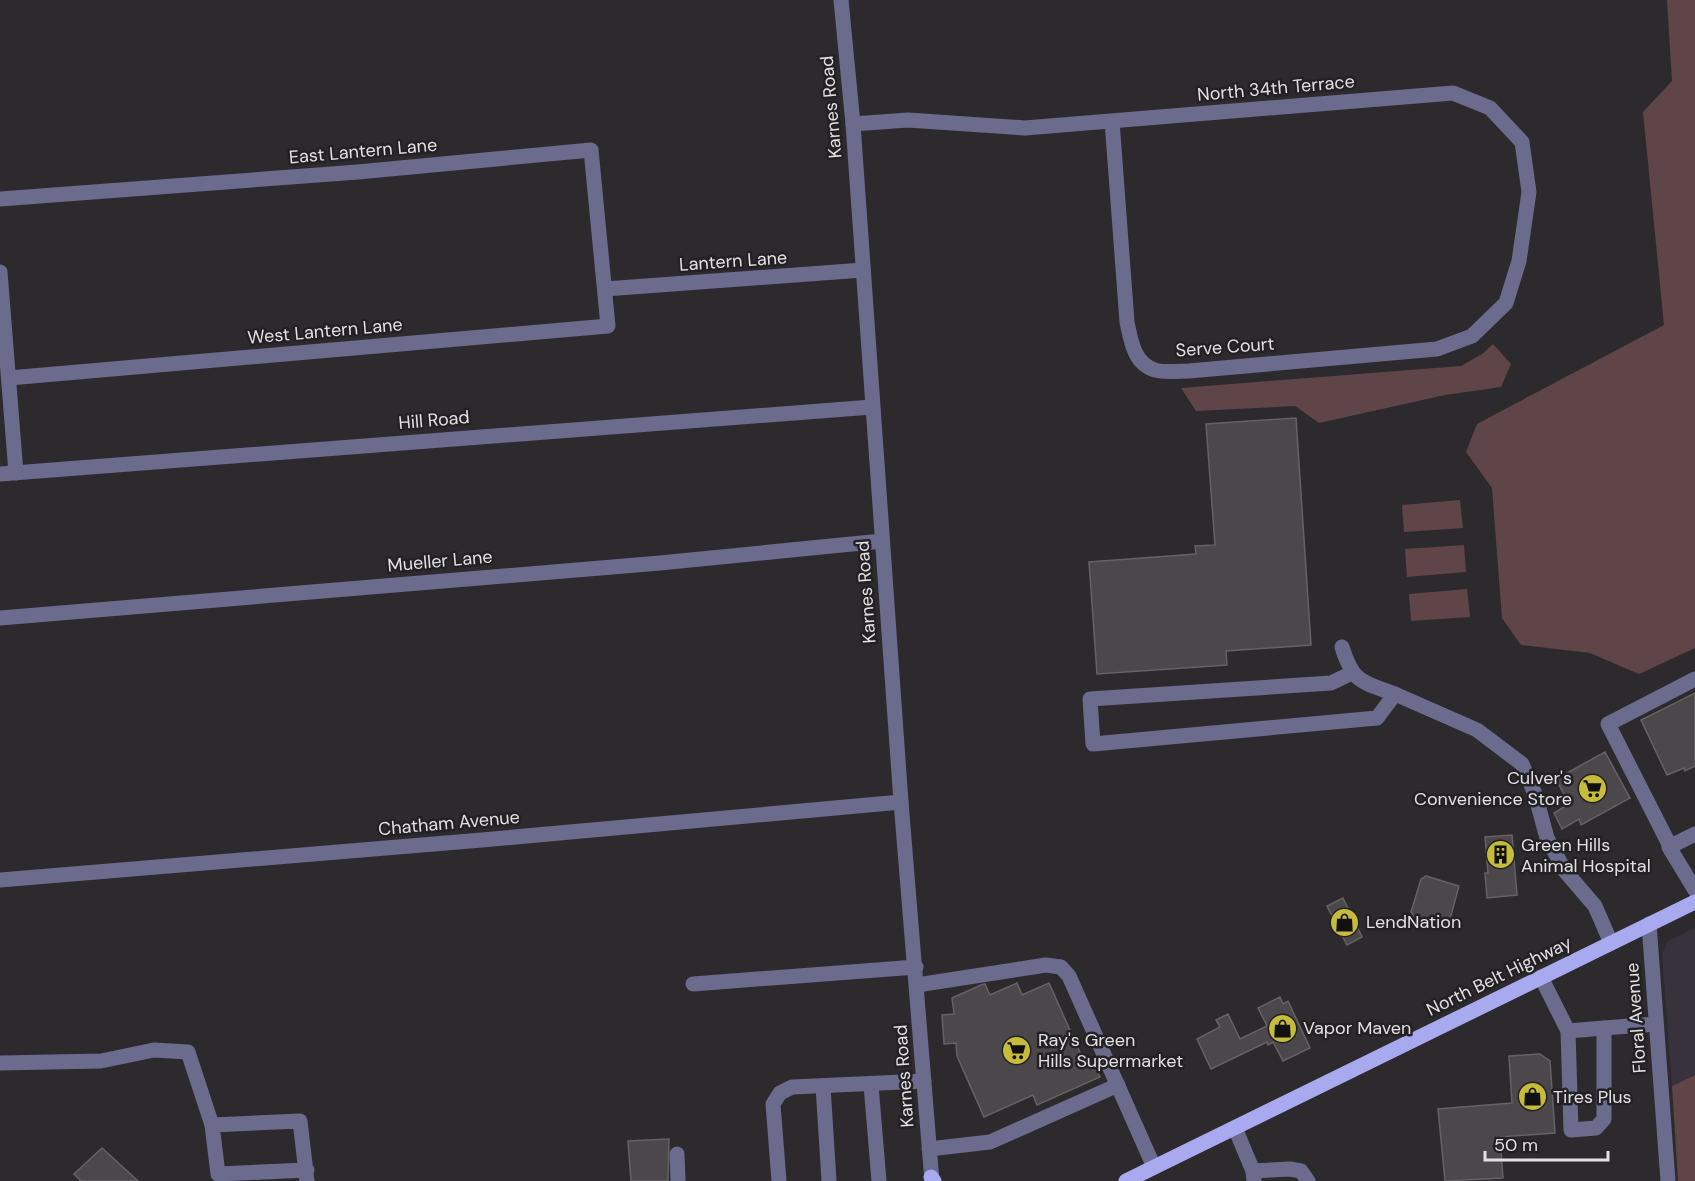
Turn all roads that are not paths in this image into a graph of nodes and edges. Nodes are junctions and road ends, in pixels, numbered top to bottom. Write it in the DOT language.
graph roads {
  1 [pos="841,0"];
  2 [pos="1112,121"];
  3 [pos="853,124"];
  4 [pos="0,199"];
  5 [pos="863,270"];
  6 [pos="0,272"];
  7 [pos="605,289"];
  8 [pos="1506,303"];
  9 [pos="9,378"];
  10 [pos="872,407"];
  11 [pos="8,474"];
  12 [pos="882,541"];
  13 [pos="0,618"];
  14 [pos="1342,647"];
  15 [pos="1353,673"];
  16 [pos="1695,679"];
  17 [pos="1395,694"];
  18 [pos="901,802"];
  19 [pos="1695,834"];
  20 [pos="1670,846"];
  21 [pos="0,880"];
  22 [pos="1695,890"];
  23 [pos="1695,902"];
  24 [pos="1649,924"];
  25 [pos="1611,943"];
  26 [pos="916,967"];
  27 [pos="1541,977"];
  28 [pos="693,984"];
  29 [pos="917,985"];
  30 [pos="1656,1024"];
  31 [pos="1604,1028"];
  32 [pos="1568,1031"];
  33 [pos="0,1063"];
  34 [pos="924,1081"];
  35 [pos="871,1085"];
  36 [pos="1118,1085"];
  37 [pos="823,1086"];
  38 [pos="212,1125"];
  39 [pos="1235,1128"];
  40 [pos="929,1149"];
  41 [pos="677,1154"];
  42 [pos="1154,1167"];
  43 [pos="307,1175"];
  44 [pos="1254,1176"];
  45 [pos="932,1180"];
  46 [pos="678,1181"];
  47 [pos="778,1181"];
  48 [pos="829,1181"];
  49 [pos="879,1181"];
  50 [pos="1126,1181"];
  51 [pos="1308,1181"];
  52 [pos="1668,1181"];
  1 -- 3 [label="street, Karnes Road"];
  2 -- 3 [label="street, North 34th Terrace"];
  2 -- 8 [label="street, North 34th Terrace"];
  2 -- 8 [label="street, Serve Court"];
  3 -- 5 [label="street, Karnes Road"];
  4 -- 7 [label="street, East Lantern Lane"];
  5 -- 7 [label="street, Lantern Lane"];
  5 -- 10 [label="street, Karnes Road"];
  6 -- 9 [label="street"];
  7 -- 9 [label="street, West Lantern Lane"];
  9 -- 11 [label="street"];
  10 -- 11 [label="street, Hill Road"];
  10 -- 12 [label="street, Karnes Road"];
  12 -- 13 [label="street, Mueller Lane"];
  12 -- 18 [label="street, Karnes Road"];
  14 -- 15 [label="street"];
  15 -- 17 [label="street"];
  15 -- 17 [label="street"];
  16 -- 20 [label="street"];
  17 -- 25 [label="street"];
  18 -- 21 [label="street, Chatham Avenue"];
  18 -- 26 [label="street, Karnes Road"];
  19 -- 20 [label="street"];
  20 -- 22 [label="street"];
  23 -- 24 [label="main road, North Belt Highway"];
  24 -- 25 [label="main road, North Belt Highway"];
  24 -- 30 [label="street, Floral Avenue"];
  25 -- 27 [label="main road, North Belt Highway"];
  26 -- 28 [label="street"];
  26 -- 29 [label="street, Karnes Road"];
  27 -- 32 [label="street"];
  27 -- 39 [label="main road, North Belt Highway"];
  29 -- 34 [label="street, Karnes Road"];
  29 -- 36 [label="street"];
  30 -- 31 [label="street"];
  30 -- 52 [label="street, Floral Avenue"];
  31 -- 32 [label="street"];
  31 -- 32 [label="street"];
  33 -- 38 [label="street"];
  34 -- 35 [label="street"];
  34 -- 40 [label="street, Karnes Road"];
  35 -- 37 [label="street"];
  35 -- 49 [label="street"];
  36 -- 40 [label="street"];
  36 -- 42 [label="street"];
  37 -- 47 [label="street"];
  37 -- 48 [label="street"];
  38 -- 43 [label="street"];
  38 -- 43 [label="street"];
  39 -- 42 [label="main road, North Belt Highway"];
  39 -- 44 [label="street"];
  40 -- 45 [label="street, Karnes Road"];
  41 -- 46 [label="street"];
  42 -- 50 [label="main road, North Belt Highway"];
  44 -- 51 [label="street"];
}
